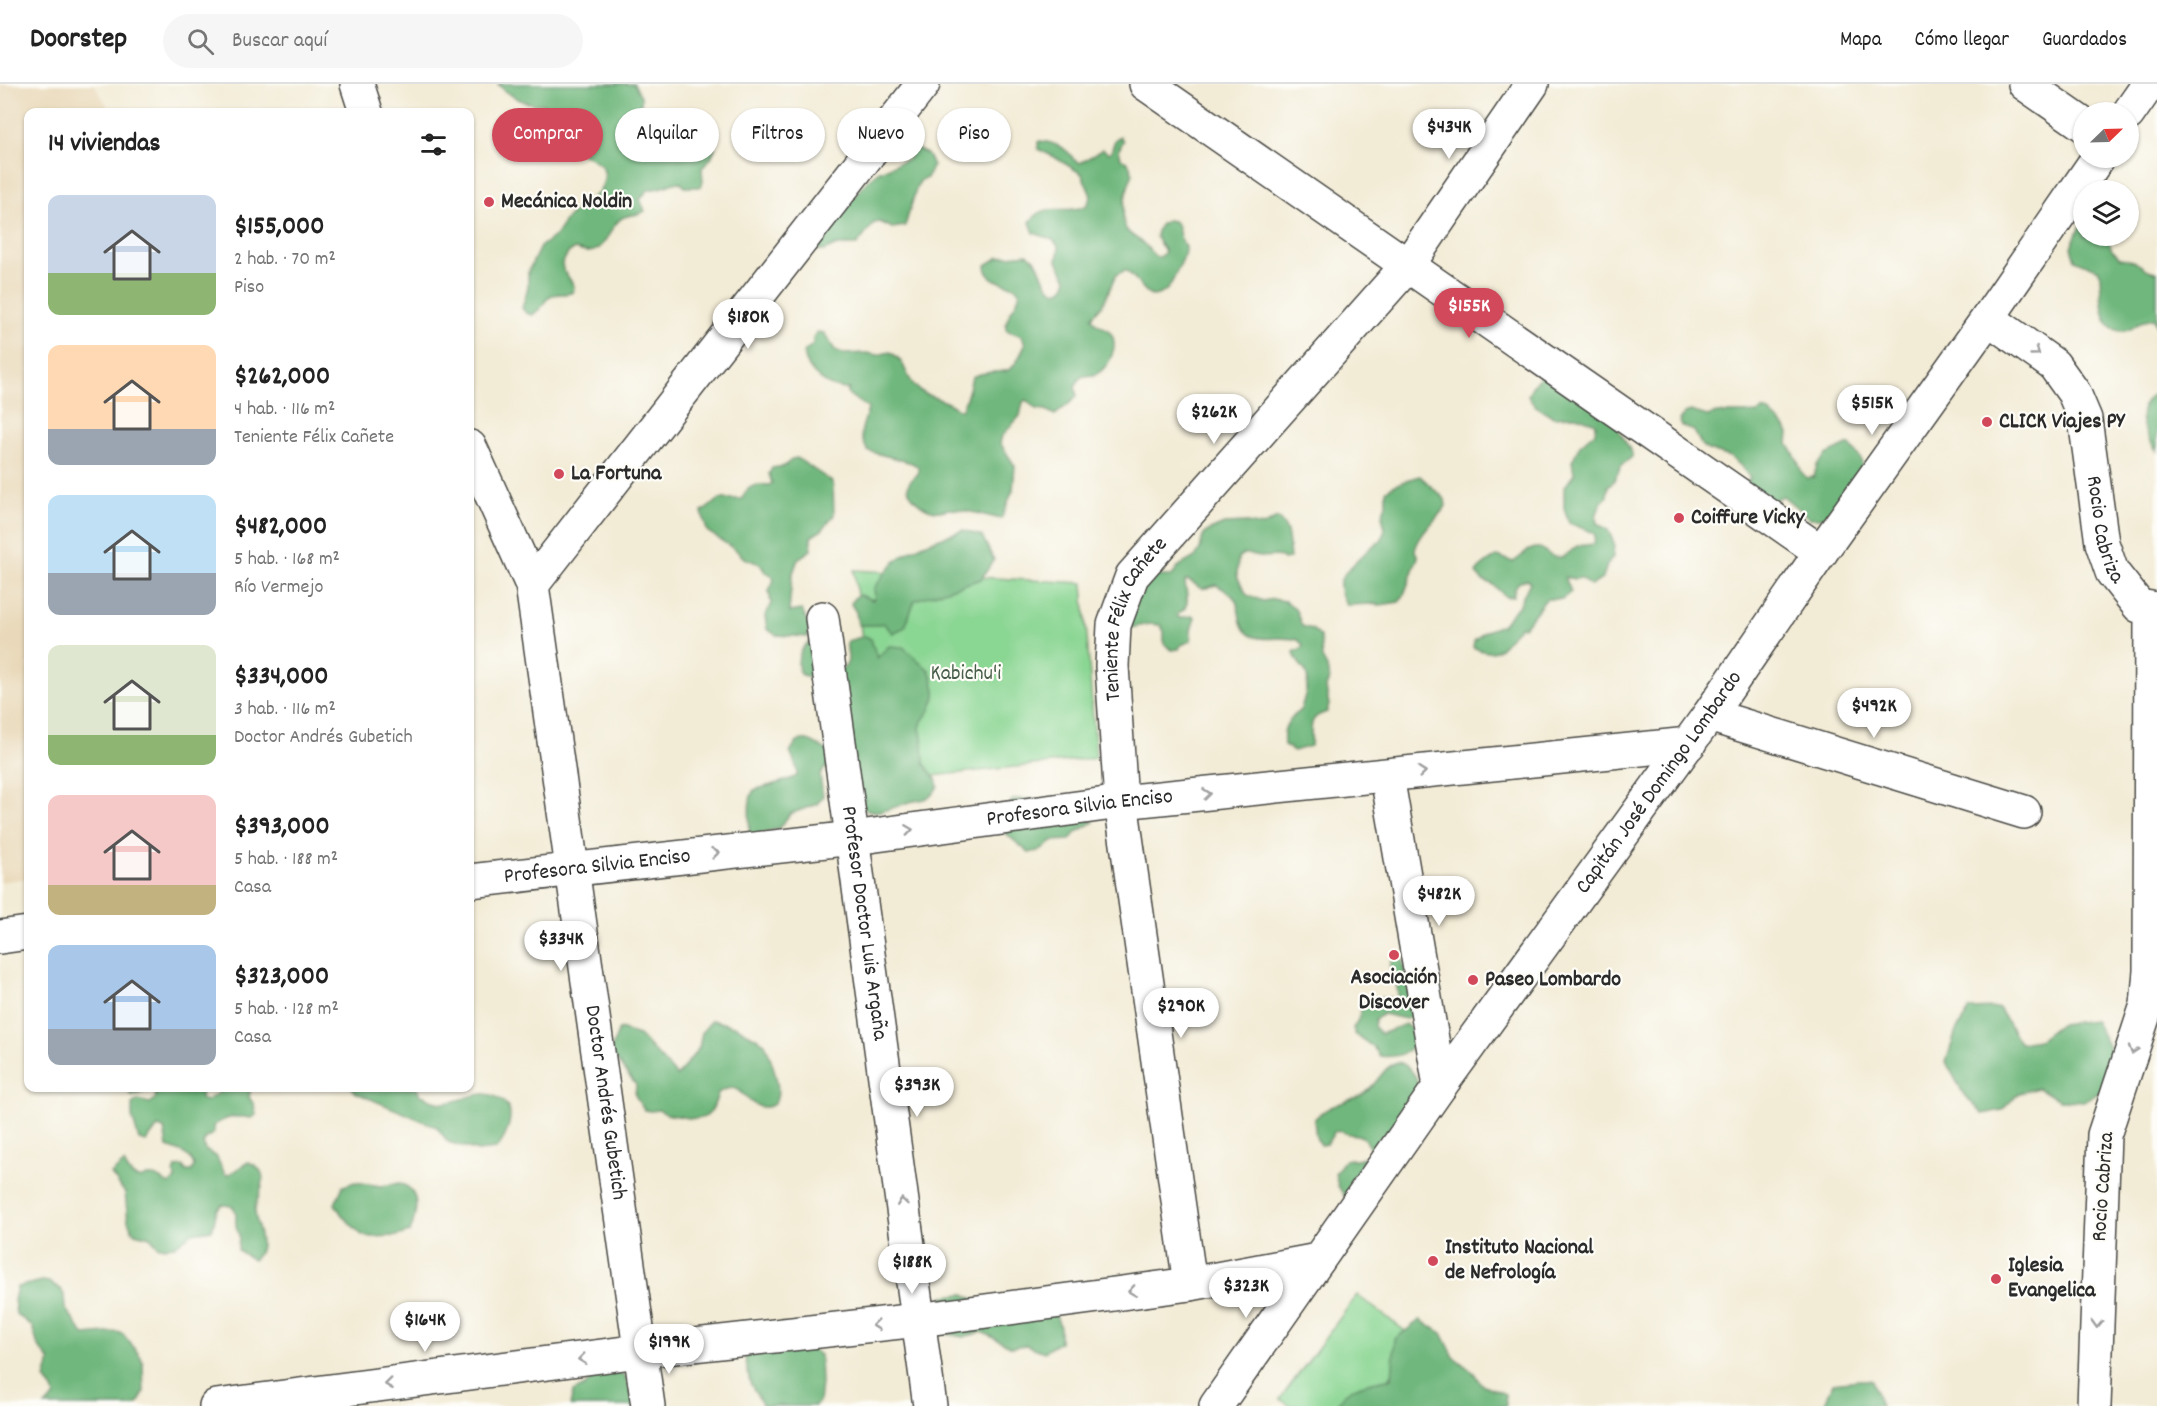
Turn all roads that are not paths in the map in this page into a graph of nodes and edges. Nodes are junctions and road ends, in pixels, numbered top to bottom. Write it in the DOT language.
graph roads {
  1 [pos="357,84"];
  2 [pos="923,84"];
  3 [pos="1146,84"];
  4 [pos="1532,84"];
  5 [pos="2025,84"];
  6 [pos="2149,84"];
  7 [pos="2136,102"];
  8 [pos="365,108"];
  9 [pos="2073,117"];
  10 [pos="2091,168"];
  11 [pos="1408,265"];
  12 [pos="1988,318"];
  13 [pos="474,456"];
  14 [pos="1821,552"];
  15 [pos="532,585"];
  16 [pos="2154,608"];
  17 [pos="822,618"];
  18 [pos="1709,715"];
  19 [pos="1689,744"];
  20 [pos="1387,776"];
  21 [pos="1121,802"];
  22 [pos="2024,812"];
  23 [pos="853,838"];
  24 [pos="572,868"];
  25 [pos="474,880"];
  26 [pos="24,934"];
  27 [pos="0,937"];
  28 [pos="1440,1086"];
  29 [pos="1318,1260"];
  30 [pos="1190,1284"];
  31 [pos="918,1320"];
  32 [pos="640,1351"];
  33 [pos="216,1406"];
  34 [pos="648,1406"];
  35 [pos="930,1406"];
  36 [pos="1216,1406"];
  37 [pos="2094,1406"];
  1 -- 8 [label="street"];
  2 -- 15 [label="street"];
  3 -- 11 [label="street"];
  4 -- 11 [label="street, Teniente Félix Cañete"];
  5 -- 9 [label="street"];
  6 -- 7 [label="street"];
  10 -- 12 [label="street, Capitán José Domingo Lombardo"];
  11 -- 14 [label="street"];
  11 -- 21 [label="street, Teniente Félix Cañete"];
  12 -- 14 [label="street, Capitán José Domingo Lombardo"];
  12 -- 16 [label="street, Rocio Cabriza, one-way"];
  13 -- 15 [label="street, Doctor Andrés Gubetich"];
  14 -- 18 [label="street, Capitán José Domingo Lombardo"];
  15 -- 24 [label="street, Doctor Andrés Gubetich"];
  16 -- 37 [label="street, Rocio Cabriza, one-way"];
  17 -- 23 [label="street, Profesor Doctor Luis Argaña"];
  18 -- 19 [label="street, Capitán José Domingo Lombardo"];
  18 -- 22 [label="street"];
  20 -- 19 [label="street, Profesora Silvia Enciso, one-way"];
  19 -- 28 [label="street, Capitán José Domingo Lombardo"];
  21 -- 20 [label="street, Profesora Silvia Enciso, one-way"];
  20 -- 28 [label="street"];
  23 -- 21 [label="street, Profesora Silvia Enciso, one-way"];
  21 -- 30 [label="street, Teniente Félix Cañete"];
  24 -- 23 [label="street, Profesora Silvia Enciso, one-way"];
  31 -- 23 [label="street, Profesor Doctor Luis Argaña, one-way"];
  24 -- 25 [label="street, Profesora Silvia Enciso"];
  24 -- 32 [label="street, Doctor Andrés Gubetich"];
  26 -- 27 [label="street"];
  28 -- 29 [label="street, Capitán José Domingo Lombardo"];
  29 -- 30 [label="street"];
  29 -- 36 [label="street, Capitán José Domingo Lombardo"];
  30 -- 31 [label="street, one-way"];
  31 -- 32 [label="street, one-way"];
  31 -- 35 [label="street, Profesor Doctor Luis Argaña"];
  32 -- 33 [label="street, one-way"];
  32 -- 34 [label="street, Doctor Andrés Gubetich"];
}
